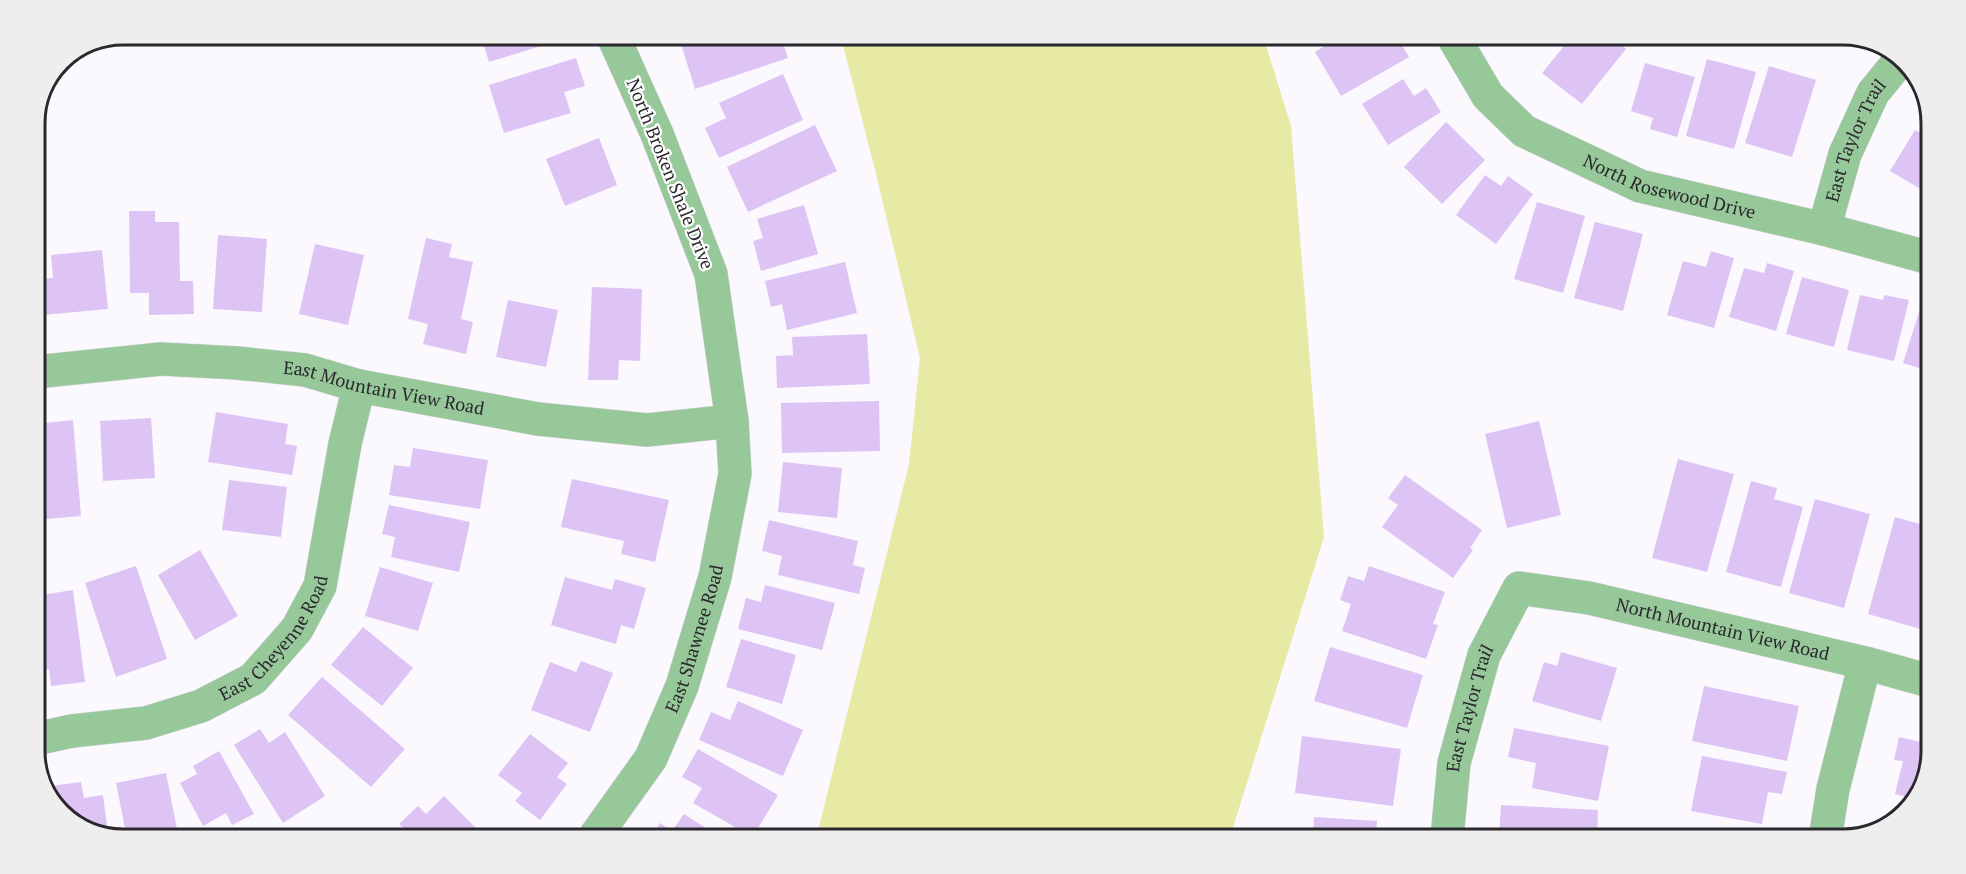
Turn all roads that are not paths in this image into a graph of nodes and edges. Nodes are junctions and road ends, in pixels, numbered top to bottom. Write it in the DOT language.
graph roads {
  1 [pos="617,45"];
  2 [pos="1458,45"];
  3 [pos="1895,66"];
  4 [pos="1824,229"];
  5 [pos="1921,256"];
  6 [pos="45,371"];
  7 [pos="359,386"];
  8 [pos="732,421"];
  9 [pos="1519,588"];
  10 [pos="1865,663"];
  11 [pos="1921,679"];
  12 [pos="45,737"];
  13 [pos="600,829"];
  14 [pos="1448,829"];
  15 [pos="1827,829"];
  1 -- 8 [label="street, North Broken Shale Drive"];
  2 -- 4 [label="street, North Rosewood Drive"];
  3 -- 4 [label="street, East Taylor Trail"];
  4 -- 5 [label="street, North Rosewood Drive"];
  6 -- 7 [label="street, East Mountain View Road"];
  7 -- 8 [label="street, East Mountain View Road"];
  7 -- 12 [label="street, East Cheyenne Road"];
  8 -- 13 [label="street, East Shawnee Road"];
  9 -- 10 [label="street, North Mountain View Road"];
  9 -- 14 [label="street, East Taylor Trail"];
  10 -- 11 [label="street, North Mountain View Road"];
  10 -- 15 [label="street"];
}
